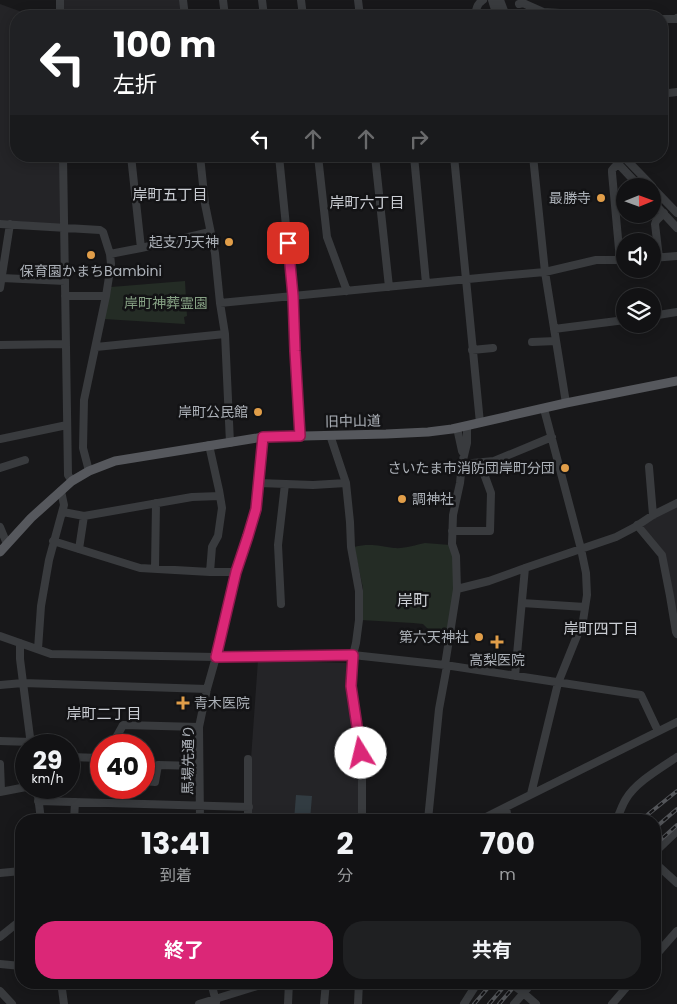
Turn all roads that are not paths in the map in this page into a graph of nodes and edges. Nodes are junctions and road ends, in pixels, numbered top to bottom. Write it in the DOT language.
graph roads {
  1 [pos="519,4"];
  2 [pos="539,10"];
  3 [pos="62,162"];
  4 [pos="132,162"];
  5 [pos="200,162"];
  6 [pos="280,162"];
  7 [pos="319,162"];
  8 [pos="375,162"];
  9 [pos="415,162"];
  10 [pos="455,162"];
  11 [pos="534,162"];
  12 [pos="629,162"];
  13 [pos="618,163"];
  14 [pos="632,178"];
  15 [pos="644,178"];
  16 [pos="661,196"];
  17 [pos="661,210"];
  18 [pos="664,213"];
  19 [pos="677,213"];
  20 [pos="0,224"];
  21 [pos="10,224"];
  22 [pos="64,228"];
  23 [pos="677,228"];
  24 [pos="210,232"];
  25 [pos="620,233"];
  26 [pos="655,233"];
  27 [pos="141,248"];
  28 [pos="110,254"];
  29 [pos="677,256"];
  30 [pos="661,258"];
  31 [pos="616,260"];
  32 [pos="545,272"];
  33 [pos="2,278"];
  34 [pos="466,279"];
  35 [pos="65,281"];
  36 [pos="426,283"];
  37 [pos="389,287"];
  38 [pos="0,288"];
  39 [pos="347,291"];
  40 [pos="65,296"];
  41 [pos="106,296"];
  42 [pos="293,296"];
  43 [pos="220,302"];
  44 [pos="677,312"];
  45 [pos="661,315"];
  46 [pos="616,321"];
  47 [pos="554,330"];
  48 [pos="225,334"];
  49 [pos="556,341"];
  50 [pos="532,342"];
  51 [pos="65,344"];
  52 [pos="0,345"];
  53 [pos="96,347"];
  54 [pos="492,348"];
  55 [pos="472,350"];
  56 [pos="677,381"];
  57 [pos="566,403"];
  58 [pos="544,409"];
  59 [pos="480,423"];
  60 [pos="67,425"];
  61 [pos="467,426"];
  62 [pos="457,428"];
  63 [pos="330,435"];
  64 [pos="300,436"];
  65 [pos="263,437"];
  66 [pos="552,437"];
  67 [pos="0,440"];
  68 [pos="230,442"];
  69 [pos="209,446"];
  70 [pos="464,454"];
  71 [pos="25,460"];
  72 [pos="480,463"];
  73 [pos="462,464"];
  74 [pos="649,466"];
  75 [pos="0,468"];
  76 [pos="89,471"];
  77 [pos="72,481"];
  78 [pos="259,483"];
  79 [pos="346,483"];
  80 [pos="284,484"];
  81 [pos="61,490"];
  82 [pos="220,496"];
  83 [pos="156,503"];
  84 [pos="677,503"];
  85 [pos="63,512"];
  86 [pos="653,515"];
  87 [pos="84,516"];
  88 [pos="636,526"];
  89 [pos="0,527"];
  90 [pos="452,531"];
  91 [pos="53,541"];
  92 [pos="7,544"];
  93 [pos="79,549"];
  94 [pos="581,549"];
  95 [pos="0,552"];
  96 [pos="526,568"];
  97 [pos="155,569"];
  98 [pos="210,572"];
  99 [pos="236,572"];
  100 [pos="457,589"];
  101 [pos="522,603"];
  102 [pos="281,604"];
  103 [pos="585,607"];
  104 [pos="677,634"];
  105 [pos="0,636"];
  106 [pos="20,644"];
  107 [pos="38,649"];
  108 [pos="353,655"];
  109 [pos="216,657"];
  110 [pos="446,665"];
  111 [pos="515,676"];
  112 [pos="23,683"];
  113 [pos="558,683"];
  114 [pos="0,685"];
  115 [pos="207,689"];
  116 [pos="677,722"];
  117 [pos="199,727"];
  118 [pos="658,731"];
  119 [pos="30,734"];
  120 [pos="119,734"];
  121 [pos="0,741"];
  122 [pos="15,742"];
  123 [pos="677,757"];
  124 [pos="248,759"];
  125 [pos="0,764"];
  126 [pos="199,766"];
  127 [pos="0,772"];
  128 [pos="155,782"];
  129 [pos="15,789"];
  130 [pos="0,792"];
  131 [pos="531,794"];
  132 [pos="38,801"];
  133 [pos="75,802"];
  134 [pos="200,805"];
  135 [pos="248,807"];
  136 [pos="506,807"];
  137 [pos="40,814"];
  138 [pos="74,814"];
  139 [pos="200,814"];
  140 [pos="248,814"];
  141 [pos="362,814"];
  142 [pos="429,814"];
  143 [pos="492,814"];
  144 [pos="507,814"];
  145 [pos="619,814"];
  146 [pos="677,831"];
  147 [pos="661,846"];
  148 [pos="661,868"];
  149 [pos="15,872"];
  150 [pos="0,873"];
  151 [pos="677,882"];
  152 [pos="15,925"];
  153 [pos="677,931"];
  154 [pos="0,937"];
  155 [pos="661,949"];
  156 [pos="0,964"];
  157 [pos="15,965"];
  158 [pos="62,989"];
  159 [pos="213,989"];
  160 [pos="251,989"];
  161 [pos="289,989"];
  162 [pos="325,989"];
  163 [pos="358,989"];
  164 [pos="474,989"];
  165 [pos="518,989"];
  166 [pos="526,989"];
  167 [pos="626,989"];
  168 [pos="0,991"];
  169 [pos="522,992"];
  170 [pos="216,1002"];
  171 [pos="12,1004"];
  172 [pos="64,1004"];
  173 [pos="199,1004"];
  174 [pos="288,1004"];
  175 [pos="324,1004"];
  176 [pos="358,1004"];
  177 [pos="364,1004"];
  178 [pos="464,1004"];
  179 [pos="514,1004"];
  180 [pos="536,1004"];
  181 [pos="612,1004"];
  1 -- 2 [label="street"];
  3 -- 22 [label="street"];
  4 -- 27 [label="street"];
  5 -- 24 [label="street"];
  6 -- 42 [label="street"];
  7 -- 39 [label="street"];
  8 -- 37 [label="street"];
  9 -- 36 [label="street"];
  10 -- 34 [label="street"];
  11 -- 32 [label="street"];
  12 -- 15 [label="street"];
  13 -- 14 [label="street"];
  13 -- 25 [label="street"];
  16 -- 19 [label="street"];
  17 -- 18 [label="street"];
  18 -- 23 [label="street"];
  18 -- 26 [label="street"];
  20 -- 21 [label="street"];
  21 -- 22 [label="street"];
  21 -- 33 [label="street"];
  22 -- 28 [label="street"];
  22 -- 35 [label="street"];
  24 -- 27 [label="street"];
  24 -- 43 [label="street"];
  27 -- 28 [label="street"];
  28 -- 41 [label="street"];
  29 -- 30 [label="street"];
  31 -- 32 [label="street"];
  32 -- 34 [label="street"];
  32 -- 47 [label="street"];
  33 -- 35 [label="street"];
  33 -- 38 [label="street"];
  34 -- 36 [label="street"];
  34 -- 55 [label="street"];
  35 -- 40 [label="street"];
  36 -- 37 [label="street"];
  37 -- 39 [label="street"];
  39 -- 42 [label="street"];
  40 -- 41 [label="street"];
  40 -- 51 [label="street"];
  41 -- 53 [label="street"];
  42 -- 43 [label="street"];
  42 -- 64 [label="street"];
  43 -- 48 [label="street"];
  44 -- 45 [label="street"];
  46 -- 47 [label="street"];
  47 -- 49 [label="street"];
  48 -- 53 [label="street"];
  48 -- 68 [label="street"];
  49 -- 50 [label="street"];
  49 -- 57 [label="street"];
  51 -- 52 [label="street"];
  51 -- 60 [label="street"];
  53 -- 76 [label="street"];
  54 -- 55 [label="street"];
  55 -- 59 [label="street"];
  56 -- 57 [label="main road, 旧中山道"];
  57 -- 58 [label="main road, 旧中山道"];
  58 -- 59 [label="main road, 旧中山道"];
  58 -- 66 [label="street"];
  59 -- 61 [label="main road, 旧中山道"];
  60 -- 67 [label="street"];
  60 -- 77 [label="street"];
  61 -- 62 [label="main road, 旧中山道"];
  61 -- 70 [label="street"];
  62 -- 63 [label="main road, 旧中山道"];
  62 -- 70 [label="street"];
  63 -- 64 [label="main road, 旧中山道"];
  63 -- 79 [label="street"];
  64 -- 65 [label="main road, 旧中山道"];
  65 -- 68 [label="main road, 旧中山道"];
  65 -- 78 [label="street, 馬場先通り"];
  66 -- 72 [label="street"];
  66 -- 94 [label="street"];
  68 -- 69 [label="main road, 旧中山道"];
  69 -- 76 [label="main road, 旧中山道"];
  69 -- 82 [label="street"];
  70 -- 73 [label="street"];
  71 -- 75 [label="street"];
  72 -- 73 [label="street"];
  72 -- 90 [label="street"];
  73 -- 90 [label="street"];
  74 -- 86 [label="street"];
  76 -- 77 [label="main road, 旧中山道"];
  77 -- 81 [label="main road, 旧中山道"];
  78 -- 80 [label="street"];
  78 -- 99 [label="street, 馬場先通り"];
  79 -- 80 [label="street"];
  79 -- 108 [label="street"];
  80 -- 102 [label="street"];
  81 -- 85 [label="street"];
  81 -- 92 [label="main road, 旧中山道"];
  82 -- 83 [label="street"];
  82 -- 98 [label="street"];
  83 -- 87 [label="street"];
  83 -- 97 [label="street"];
  84 -- 86 [label="street"];
  85 -- 87 [label="street"];
  85 -- 91 [label="street"];
  86 -- 88 [label="street"];
  87 -- 93 [label="street"];
  88 -- 94 [label="street"];
  88 -- 104 [label="street"];
  89 -- 92 [label="street"];
  90 -- 100 [label="street"];
  91 -- 93 [label="street"];
  91 -- 107 [label="street"];
  92 -- 95 [label="main road, 旧中山道"];
  93 -- 97 [label="street"];
  94 -- 96 [label="street"];
  94 -- 103 [label="street"];
  96 -- 100 [label="street"];
  96 -- 101 [label="street"];
  97 -- 98 [label="street"];
  98 -- 99 [label="street"];
  99 -- 109 [label="street, 馬場先通り"];
  100 -- 110 [label="street"];
  101 -- 103 [label="street"];
  101 -- 111 [label="street"];
  103 -- 113 [label="street"];
  105 -- 106 [label="street"];
  106 -- 107 [label="street"];
  106 -- 112 [label="street"];
  107 -- 109 [label="street"];
  108 -- 109 [label="street"];
  108 -- 110 [label="street"];
  108 -- 141 [label="street"];
  109 -- 115 [label="street, 馬場先通り"];
  110 -- 111 [label="street"];
  110 -- 142 [label="street"];
  111 -- 113 [label="street"];
  112 -- 114 [label="street"];
  112 -- 115 [label="street"];
  112 -- 119 [label="street"];
  113 -- 118 [label="street"];
  113 -- 131 [label="street"];
  115 -- 117 [label="street, 馬場先通り"];
  116 -- 118 [label="street"];
  117 -- 120 [label="street"];
  117 -- 126 [label="street, 馬場先通り"];
  118 -- 131 [label="street"];
  121 -- 122 [label="street"];
  123 -- 145 [label="street"];
  124 -- 135 [label="street"];
  125 -- 127 [label="street"];
  126 -- 128 [label="street"];
  126 -- 134 [label="street, 馬場先通り"];
  127 -- 130 [label="street"];
  129 -- 130 [label="street"];
  131 -- 136 [label="street"];
  132 -- 133 [label="street"];
  132 -- 137 [label="street"];
  133 -- 134 [label="street"];
  133 -- 138 [label="street"];
  134 -- 135 [label="street"];
  134 -- 139 [label="street, 馬場先通り"];
  135 -- 140 [label="street"];
  136 -- 143 [label="street"];
  136 -- 144 [label="street"];
  146 -- 147 [label="street"];
  148 -- 151 [label="street"];
  149 -- 150 [label="street"];
  152 -- 154 [label="street"];
  153 -- 155 [label="street"];
  156 -- 157 [label="street"];
  158 -- 172 [label="street"];
  159 -- 170 [label="street"];
  160 -- 170 [label="street"];
  161 -- 174 [label="street"];
  162 -- 175 [label="street"];
  163 -- 176 [label="street"];
  164 -- 178 [label="street"];
  165 -- 169 [label="street"];
  166 -- 169 [label="street"];
  167 -- 181 [label="street"];
  168 -- 171 [label="street"];
  169 -- 179 [label="street"];
  169 -- 180 [label="street"];
  170 -- 173 [label="street"];
  176 -- 177 [label="street"];
}
